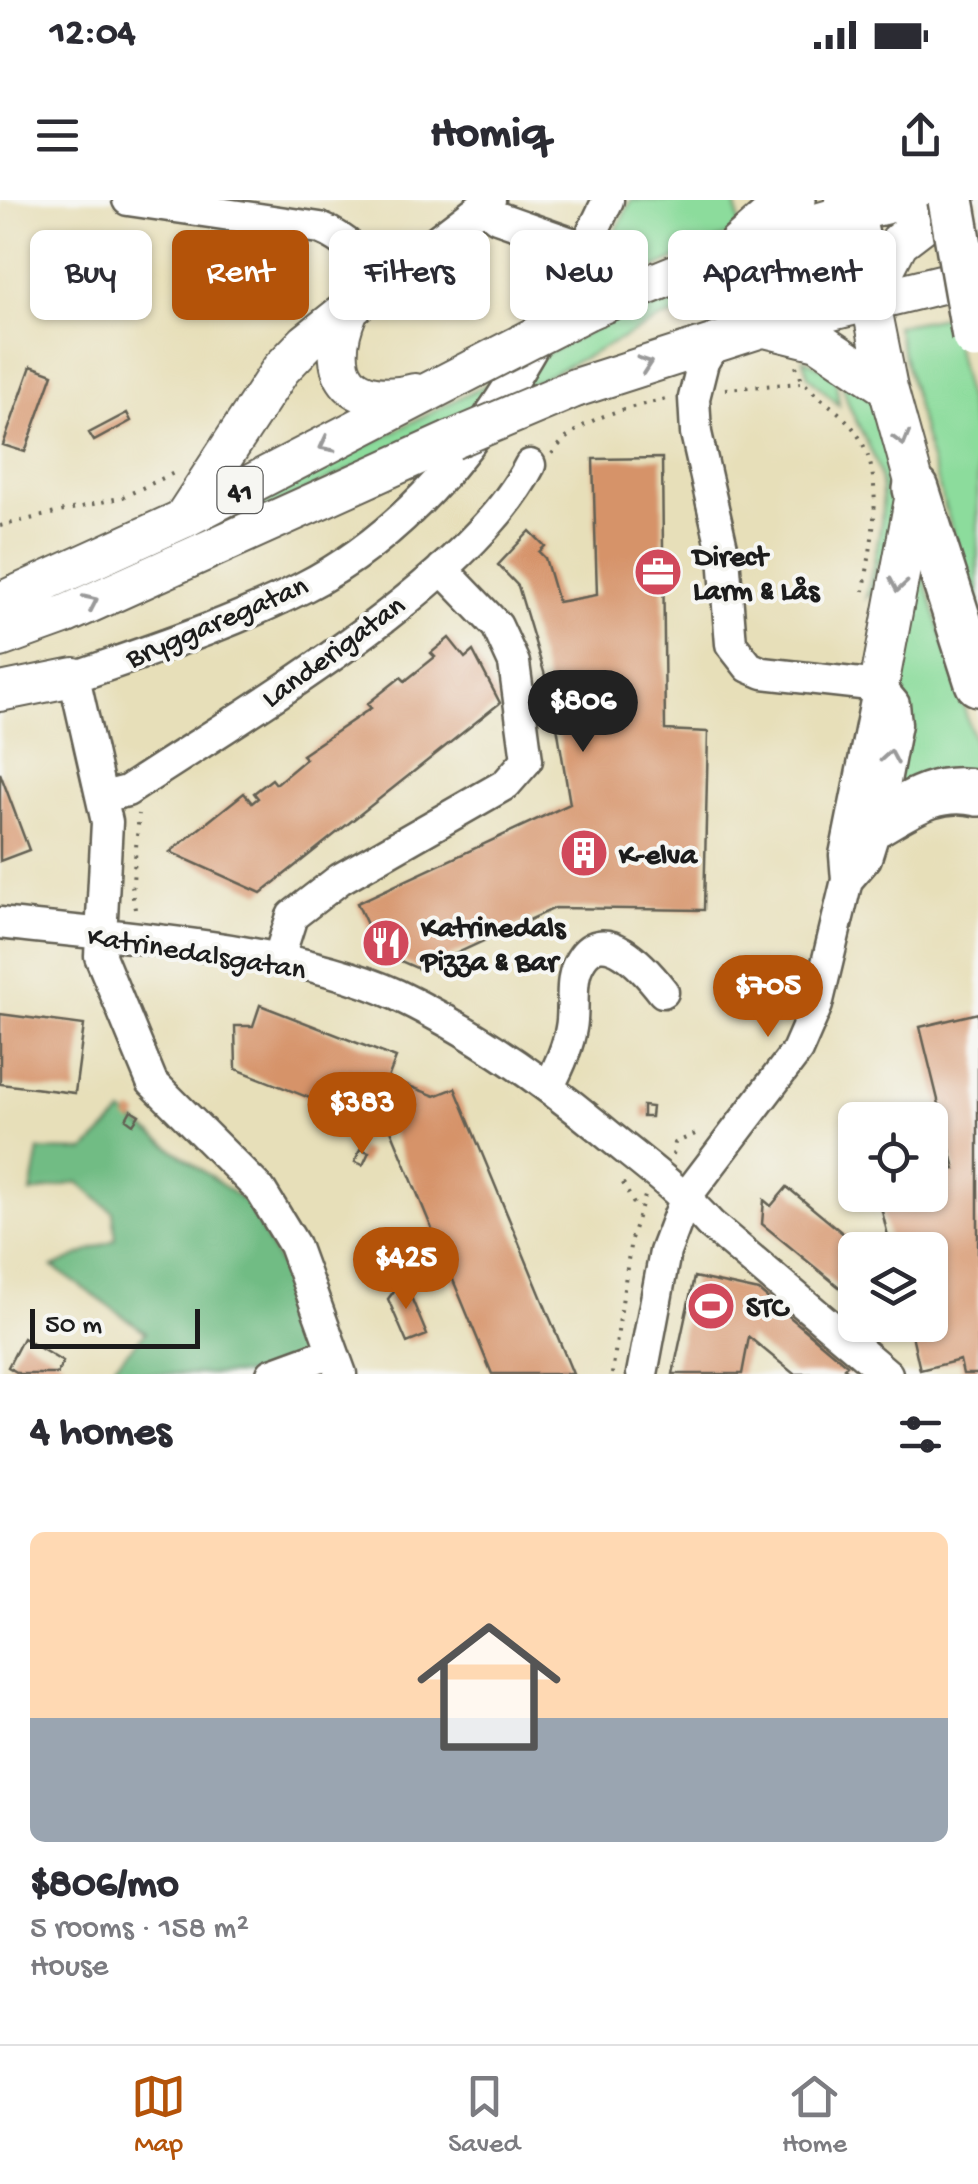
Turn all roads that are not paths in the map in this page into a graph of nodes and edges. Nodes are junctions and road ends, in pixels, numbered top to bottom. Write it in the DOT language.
graph roads {
  1 [pos="128,200"];
  2 [pos="608,200"];
  3 [pos="793,200"];
  4 [pos="906,200"];
  5 [pos="953,200"];
  6 [pos="487,203"];
  7 [pos="849,206"];
  8 [pos="452,230"];
  9 [pos="536,230"];
  10 [pos="594,230"];
  11 [pos="759,230"];
  12 [pos="785,230"];
  13 [pos="329,232"];
  14 [pos="896,248"];
  15 [pos="977,275"];
  16 [pos="668,277"];
  17 [pos="896,292"];
  18 [pos="337,320"];
  19 [pos="346,320"];
  20 [pos="547,320"];
  21 [pos="791,320"];
  22 [pos="874,320"];
  23 [pos="762,328"];
  24 [pos="715,342"];
  25 [pos="976,343"];
  26 [pos="438,388"];
  27 [pos="888,388"];
  28 [pos="530,464"];
  29 [pos="916,489"];
  30 [pos="183,519"];
  31 [pos="442,569"];
  32 [pos="0,602"];
  33 [pos="0,638"];
  34 [pos="74,677"];
  35 [pos="978,683"];
  36 [pos="879,686"];
  37 [pos="0,692"];
  38 [pos="978,792"];
  39 [pos="103,797"];
  40 [pos="878,823"];
  41 [pos="847,880"];
  42 [pos="0,923"];
  43 [pos="102,935"];
  44 [pos="278,960"];
  45 [pos="663,992"];
  46 [pos="548,1086"];
  47 [pos="686,1197"];
  48 [pos="337,1363"];
  49 [pos="272,1374"];
  50 [pos="642,1374"];
  51 [pos="888,1374"];
  1 -- 13 [label="street"];
  2 -- 10 [label="street, Bryggaregatan"];
  3 -- 11 [label="highway"];
  4 -- 7 [label="main road, 41"];
  5 -- 14 [label="main road"];
  5 -- 25 [label="highway, bridge"];
  6 -- 8 [label="street"];
  6 -- 9 [label="street"];
  7 -- 12 [label="main road, 41"];
  15 -- 17 [label="main road, 41"];
  16 -- 26 [label="main road, 41, bridge"];
  18 -- 30 [label="main road"];
  19 -- 26 [label="main road"];
  20 -- 34 [label="street, Bryggaregatan"];
  21 -- 23 [label="main road, 41"];
  22 -- 27 [label="main road"];
  23 -- 24 [label="main road, 41"];
  23 -- 27 [label="main road"];
  33 -- 24 [label="main road, 41, one-way, bridge"];
  24 -- 36 [label="street"];
  26 -- 30 [label="main road, 41, one-way"];
  27 -- 29 [label="main road, one-way"];
  28 -- 31 [label="street, Landerigatan"];
  29 -- 35 [label="highway"];
  29 -- 36 [label="main road, one-way"];
  30 -- 32 [label="main road, 41"];
  31 -- 39 [label="street, Landerigatan"];
  31 -- 44 [label="street"];
  34 -- 37 [label="main road"];
  34 -- 39 [label="street"];
  40 -- 36 [label="street, one-way"];
  36 -- 41 [label="street"];
  38 -- 40 [label="highway"];
  39 -- 43 [label="street"];
  40 -- 41 [label="street"];
  41 -- 47 [label="street"];
  42 -- 43 [label="street, Katrinedalsgatan"];
  43 -- 44 [label="street, Katrinedalsgatan"];
  43 -- 48 [label="street"];
  44 -- 46 [label="street, Katrinedalsgatan"];
  45 -- 46 [label="street"];
  46 -- 47 [label="street, Katrinedalsgatan"];
  47 -- 50 [label="street"];
  47 -- 51 [label="street, Katrinedalsgatan"];
  48 -- 49 [label="street"];
}
